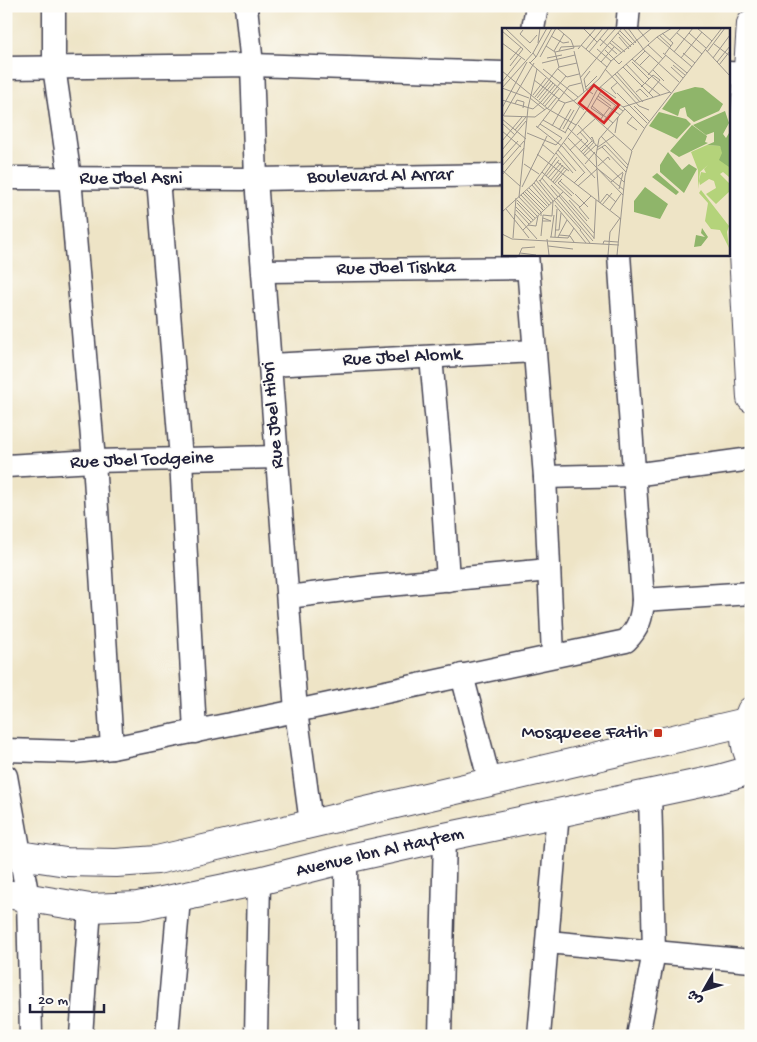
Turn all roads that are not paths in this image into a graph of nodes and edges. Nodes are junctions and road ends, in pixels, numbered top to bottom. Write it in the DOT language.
graph roads {
  1 [pos="54,6"];
  2 [pos="246,6"];
  3 [pos="537,6"];
  4 [pos="628,6"];
  5 [pos="751,26"];
  6 [pos="533,28"];
  7 [pos="626,28"];
  8 [pos="252,65"];
  9 [pos="54,67"];
  10 [pos="6,68"];
  11 [pos="502,73"];
  12 [pos="738,74"];
  13 [pos="735,172"];
  14 [pos="502,175"];
  15 [pos="6,178"];
  16 [pos="70,178"];
  17 [pos="158,179"];
  18 [pos="256,179"];
  19 [pos="619,255"];
  20 [pos="528,261"];
  21 [pos="264,271"];
  22 [pos="535,351"];
  23 [pos="431,357"];
  24 [pos="270,365"];
  25 [pos="751,398"];
  26 [pos="277,457"];
  27 [pos="751,458"];
  28 [pos="181,459"];
  29 [pos="94,461"];
  30 [pos="6,466"];
  31 [pos="633,475"];
  32 [pos="545,477"];
  33 [pos="549,570"];
  34 [pos="448,580"];
  35 [pos="751,593"];
  36 [pos="288,597"];
  37 [pos="643,600"];
  38 [pos="553,655"];
  39 [pos="462,675"];
  40 [pos="296,711"];
  41 [pos="748,716"];
  42 [pos="195,732"];
  43 [pos="112,748"];
  44 [pos="6,750"];
  45 [pos="751,759"];
  46 [pos="751,770"];
  47 [pos="6,776"];
  48 [pos="490,783"];
  49 [pos="650,793"];
  50 [pos="558,812"];
  51 [pos="312,823"];
  52 [pos="445,837"];
  53 [pos="13,854"];
  54 [pos="346,859"];
  55 [pos="259,881"];
  56 [pos="17,896"];
  57 [pos="179,899"];
  58 [pos="90,908"];
  59 [pos="548,942"];
  60 [pos="654,952"];
  61 [pos="751,960"];
  62 [pos="31,1036"];
  63 [pos="81,1036"];
  64 [pos="167,1036"];
  65 [pos="256,1036"];
  66 [pos="347,1036"];
  67 [pos="440,1036"];
  68 [pos="539,1036"];
  69 [pos="638,1036"];
  1 -- 9 [label="street"];
  2 -- 8 [label="street, Rue Jbel Hibri"];
  3 -- 6 [label="street"];
  4 -- 7 [label="street"];
  5 -- 12 [label="street"];
  8 -- 9 [label="street"];
  8 -- 11 [label="street"];
  8 -- 18 [label="street, Rue Jbel Hibri"];
  9 -- 10 [label="street"];
  9 -- 16 [label="street"];
  12 -- 13 [label="street"];
  13 -- 25 [label="street"];
  14 -- 18 [label="street, Boulevard Al Arrar"];
  15 -- 16 [label="street, Rue Jbel Asni"];
  16 -- 17 [label="street, Rue Jbel Asni"];
  16 -- 29 [label="street"];
  17 -- 18 [label="street, Rue Jbel Asni"];
  17 -- 28 [label="street"];
  18 -- 21 [label="street, Rue Jbel Hibri"];
  19 -- 31 [label="street"];
  20 -- 21 [label="street, Rue Jbel Tishka"];
  20 -- 22 [label="street"];
  21 -- 24 [label="street, Rue Jbel Hibri"];
  22 -- 23 [label="street, Rue Jbel Alomk"];
  22 -- 32 [label="street"];
  23 -- 24 [label="street, Rue Jbel Alomk"];
  23 -- 34 [label="street"];
  24 -- 26 [label="street, Rue Jbel Hibri"];
  26 -- 28 [label="street, Rue Jbel Todgeine"];
  26 -- 36 [label="street, Rue Jbel Hibri"];
  27 -- 31 [label="street"];
  28 -- 29 [label="street, Rue Jbel Todgeine"];
  28 -- 42 [label="street"];
  29 -- 30 [label="street, Rue Jbel Todgeine"];
  29 -- 43 [label="street"];
  31 -- 32 [label="street"];
  31 -- 37 [label="street"];
  32 -- 33 [label="street"];
  33 -- 34 [label="street"];
  33 -- 38 [label="street"];
  34 -- 36 [label="street"];
  35 -- 37 [label="street"];
  36 -- 40 [label="street, Rue Jbel Hibri"];
  37 -- 38 [label="street"];
  38 -- 39 [label="street"];
  39 -- 40 [label="street"];
  39 -- 48 [label="street"];
  40 -- 42 [label="street"];
  40 -- 51 [label="street, Rue Jbel Hibri"];
  41 -- 45 [label="street"];
  41 -- 48 [label="street"];
  42 -- 43 [label="street"];
  43 -- 44 [label="street"];
  46 -- 49 [label="street, Avenue Ibn Al Haytem"];
  47 -- 53 [label="street"];
  48 -- 51 [label="street"];
  49 -- 50 [label="street, Avenue Ibn Al Haytem"];
  49 -- 60 [label="street"];
  50 -- 52 [label="street, Avenue Ibn Al Haytem"];
  50 -- 59 [label="street"];
  51 -- 53 [label="street"];
  52 -- 54 [label="street, Avenue Ibn Al Haytem"];
  52 -- 67 [label="street"];
  53 -- 56 [label="street"];
  54 -- 55 [label="street, Avenue Ibn Al Haytem"];
  54 -- 66 [label="street"];
  55 -- 57 [label="street, Avenue Ibn Al Haytem"];
  55 -- 65 [label="street"];
  56 -- 58 [label="street, Avenue Ibn Al Haytem"];
  56 -- 62 [label="street"];
  57 -- 58 [label="street, Avenue Ibn Al Haytem"];
  57 -- 64 [label="street"];
  58 -- 63 [label="street"];
  59 -- 60 [label="street"];
  59 -- 68 [label="street"];
  60 -- 61 [label="street"];
  60 -- 69 [label="street"];
}
